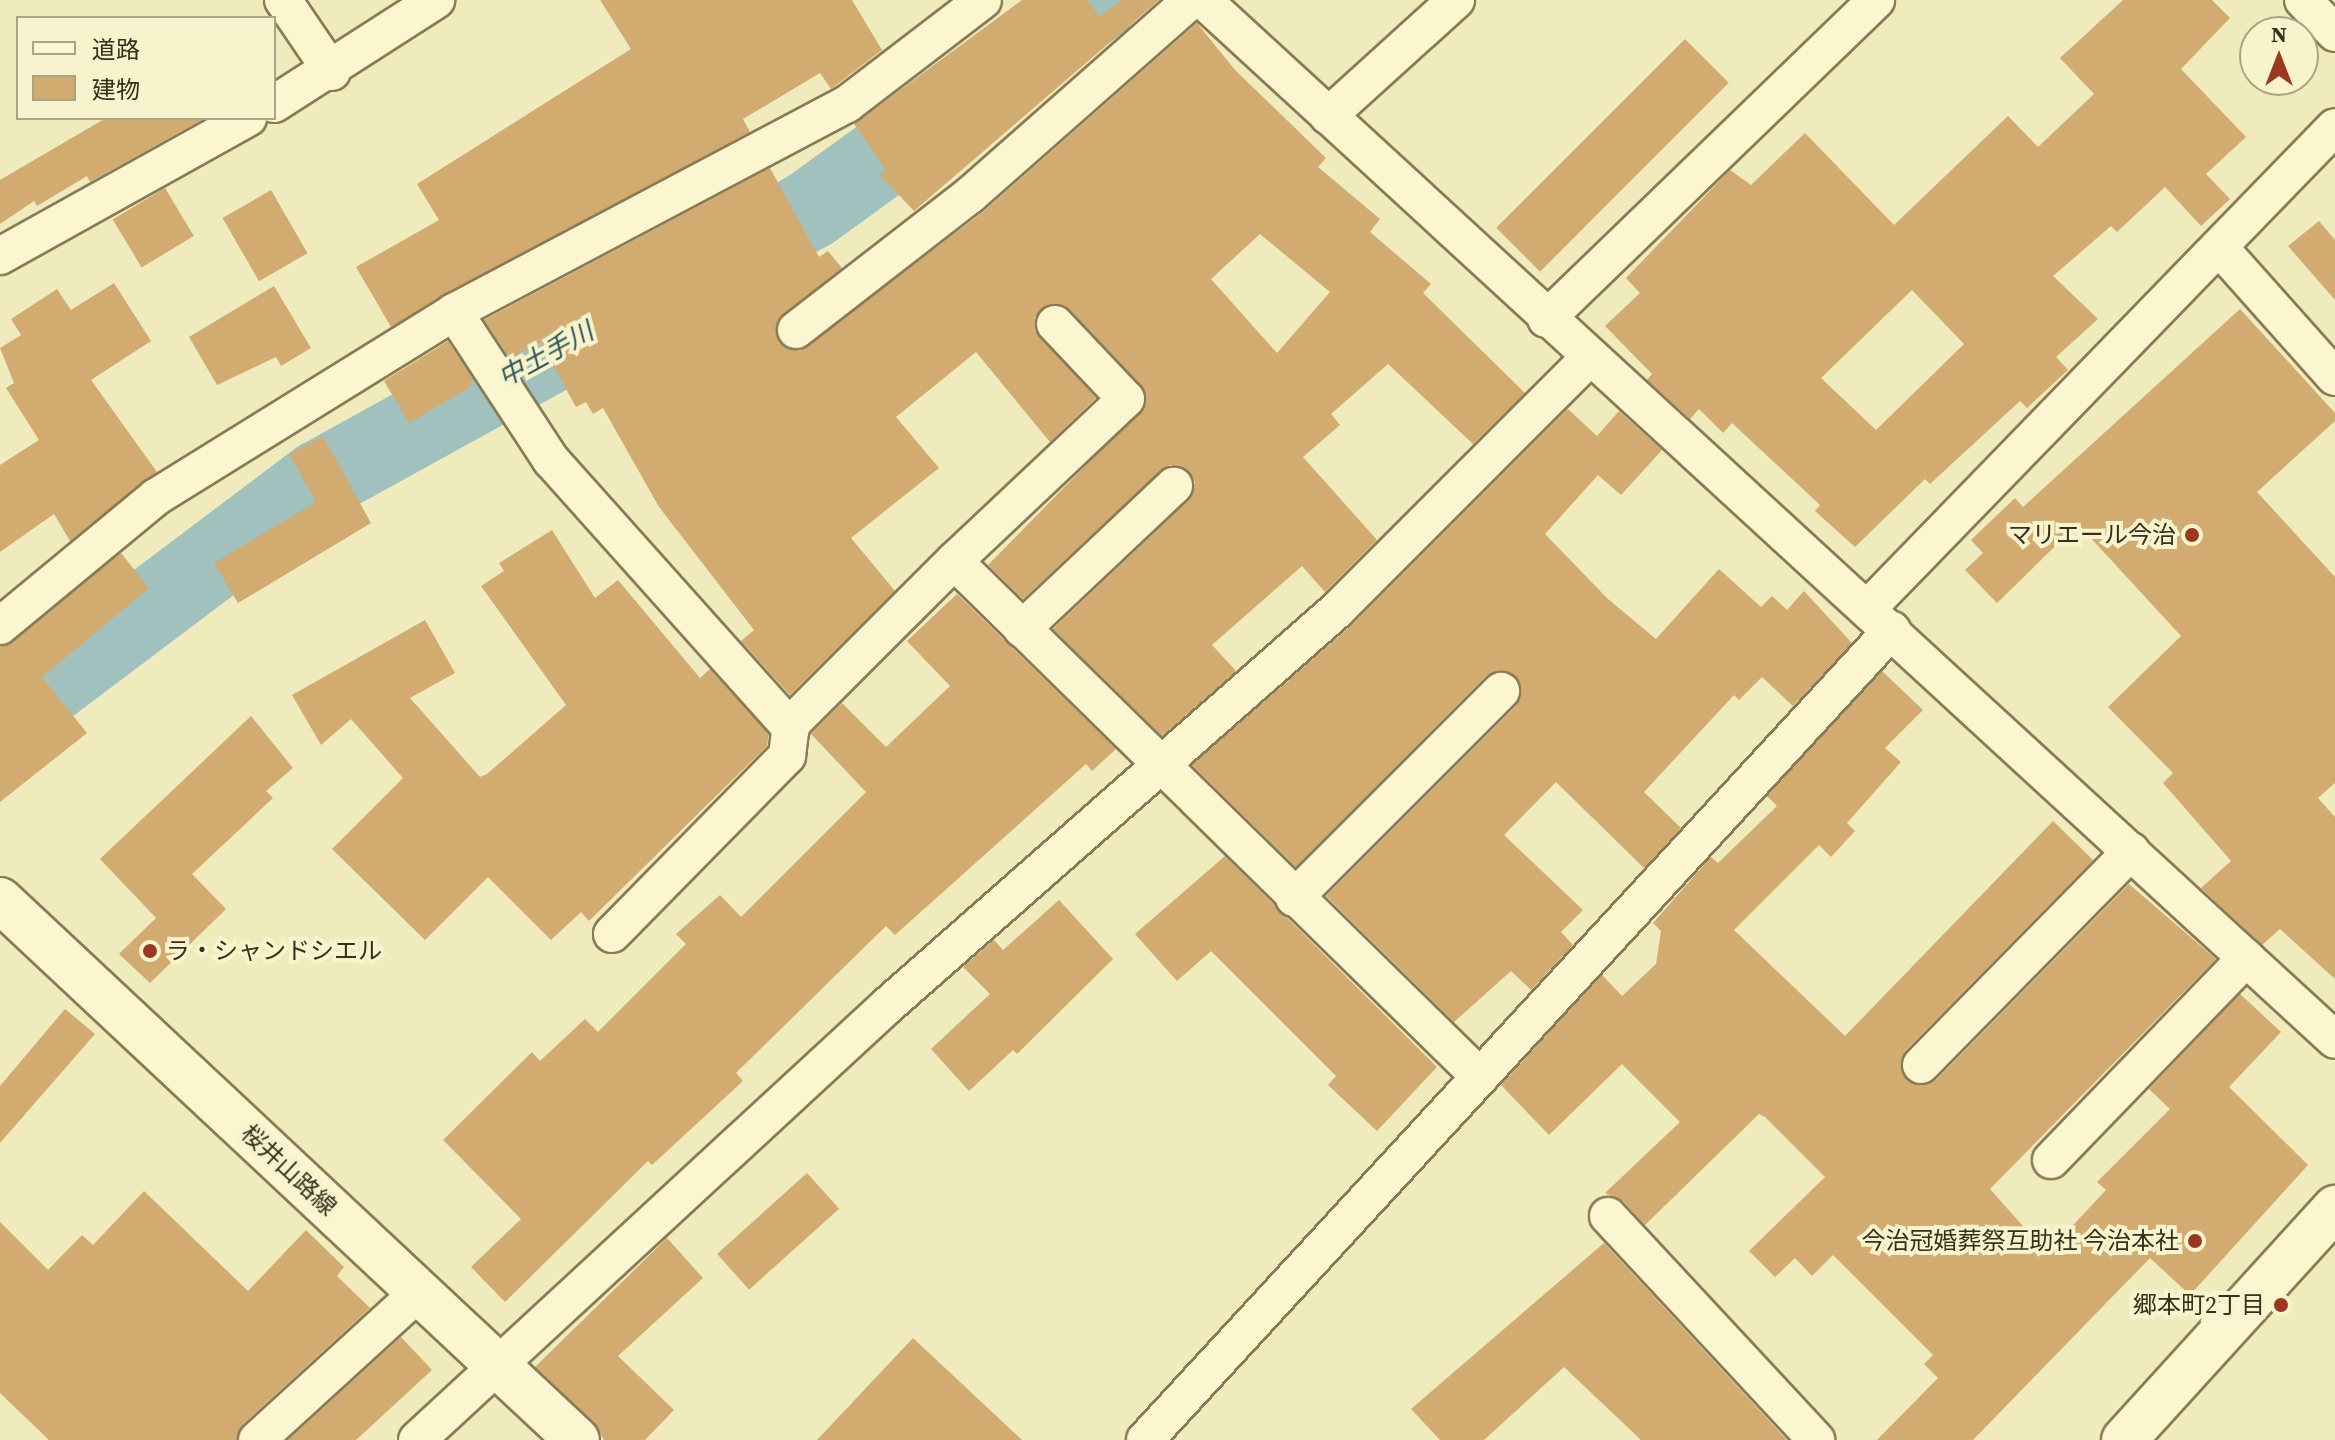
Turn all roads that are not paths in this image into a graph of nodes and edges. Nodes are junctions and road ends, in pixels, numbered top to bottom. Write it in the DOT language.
graph roads {
  1 [pos="283,0"];
  2 [pos="436,0"];
  3 [pos="983,0"];
  4 [pos="1191,0"];
  5 [pos="1203,0"];
  6 [pos="1456,0"];
  7 [pos="1876,0"];
  8 [pos="2303,0"];
  9 [pos="2335,33"];
  10 [pos="332,72"];
  11 [pos="276,103"];
  12 [pos="1328,116"];
  13 [pos="244,120"];
  14 [pos="2335,127"];
  15 [pos="2219,247"];
  16 [pos="0,256"];
  17 [pos="455,313"];
  18 [pos="1546,319"];
  19 [pos="1055,324"];
  20 [pos="796,330"];
  21 [pos="1590,357"];
  22 [pos="2335,377"];
  23 [pos="1174,486"];
  24 [pos="954,561"];
  25 [pos="1880,619"];
  26 [pos="0,626"];
  27 [pos="1022,629"];
  28 [pos="1501,691"];
  29 [pos="791,728"];
  30 [pos="1158,767"];
  31 [pos="2131,851"];
  32 [pos="1294,898"];
  33 [pos="0,900"];
  34 [pos="612,934"];
  35 [pos="2246,958"];
  36 [pos="2335,1040"];
  37 [pos="1921,1065"];
  38 [pos="1480,1077"];
  39 [pos="2051,1160"];
  40 [pos="2335,1208"];
  41 [pos="1608,1216"];
  42 [pos="419,1292"];
  43 [pos="498,1366"];
  44 [pos="257,1440"];
  45 [pos="417,1440"];
  46 [pos="577,1440"];
  47 [pos="1145,1440"];
  48 [pos="1816,1440"];
  49 [pos="2124,1440"];
  1 -- 10 [label="street"];
  2 -- 10 [label="street"];
  3 -- 17 [label="street"];
  4 -- 20 [label="street"];
  5 -- 12 [label="street"];
  6 -- 12 [label="street"];
  7 -- 18 [label="street"];
  8 -- 9 [label="street"];
  10 -- 11 [label="street"];
  12 -- 18 [label="street"];
  13 -- 16 [label="street"];
  14 -- 15 [label="street"];
  15 -- 22 [label="street"];
  15 -- 25 [label="street"];
  17 -- 26 [label="street"];
  17 -- 29 [label="street"];
  18 -- 21 [label="street"];
  19 -- 24 [label="street"];
  21 -- 25 [label="street"];
  21 -- 30 [label="street"];
  23 -- 27 [label="street"];
  24 -- 27 [label="street"];
  24 -- 29 [label="street"];
  25 -- 31 [label="street"];
  25 -- 38 [label="street"];
  27 -- 30 [label="street"];
  28 -- 32 [label="street"];
  29 -- 34 [label="street"];
  30 -- 32 [label="street"];
  30 -- 43 [label="street"];
  31 -- 35 [label="street"];
  31 -- 37 [label="street"];
  32 -- 38 [label="street"];
  33 -- 42 [label="main road, 桜井山路線"];
  35 -- 36 [label="street"];
  35 -- 39 [label="street"];
  38 -- 47 [label="street"];
  40 -- 49 [label="main road"];
  41 -- 48 [label="street"];
  42 -- 43 [label="main road, 桜井山路線"];
  42 -- 44 [label="street"];
  43 -- 45 [label="street"];
  43 -- 46 [label="main road, 桜井山路線"];
}
